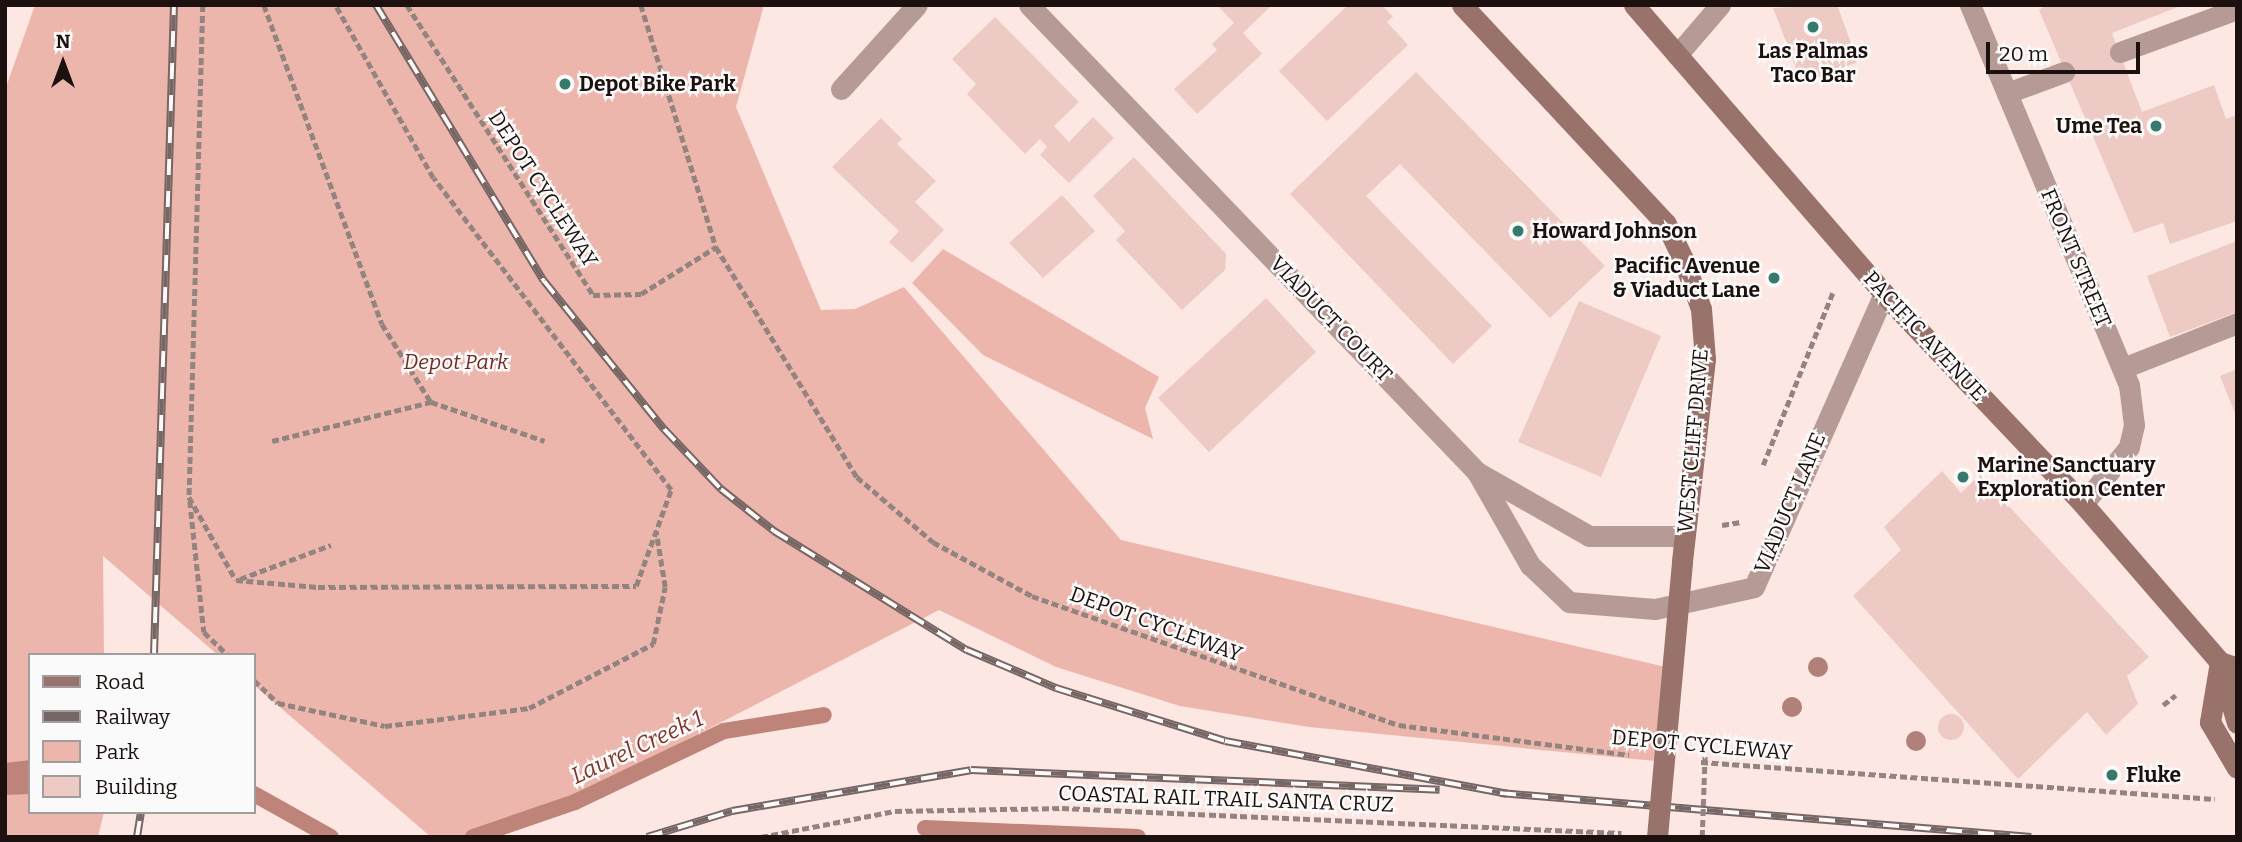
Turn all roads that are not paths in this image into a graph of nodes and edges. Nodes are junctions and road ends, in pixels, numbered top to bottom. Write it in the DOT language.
graph roads {
  1 [pos="917,5"];
  2 [pos="1029,5"];
  3 [pos="1462,5"];
  4 [pos="1634,5"];
  5 [pos="1720,5"];
  6 [pos="1976,7"];
  7 [pos="2237,9"];
  8 [pos="2120,52"];
  9 [pos="1677,55"];
  10 [pos="2064,72"];
  11 [pos="841,89"];
  12 [pos="2007,93"];
  13 [pos="1884,294"];
  14 [pos="2237,323"];
  15 [pos="2123,368"];
  16 [pos="1477,472"];
  17 [pos="2083,504"];
  18 [pos="1684,536"];
  19 [pos="2229,665"];
  20 [pos="2237,723"];
  21 [pos="2237,768"];
  22 [pos="1647,835"];
  1 -- 11 [label="street"];
  2 -- 16 [label="street, VIADUCT COURT"];
  3 -- 18 [label="main road, WEST CLIFF DRIVE"];
  4 -- 9 [label="main road, PACIFIC AVENUE"];
  5 -- 9 [label="street"];
  6 -- 12 [label="street, FRONT STREET"];
  7 -- 8 [label="street"];
  9 -- 13 [label="main road, PACIFIC AVENUE"];
  10 -- 12 [label="street"];
  12 -- 15 [label="street, FRONT STREET"];
  13 -- 16 [label="street, VIADUCT LANE"];
  13 -- 17 [label="main road, PACIFIC AVENUE"];
  14 -- 15 [label="street"];
  15 -- 17 [label="street, FRONT STREET"];
  16 -- 18 [label="street, VIADUCT COURT"];
  17 -- 19 [label="main road, PACIFIC AVENUE"];
  18 -- 22 [label="main road, WEST CLIFF DRIVE, bridge"];
  19 -- 20 [label="main road, PACIFIC AVENUE"];
  19 -- 21 [label="main road"];
}
